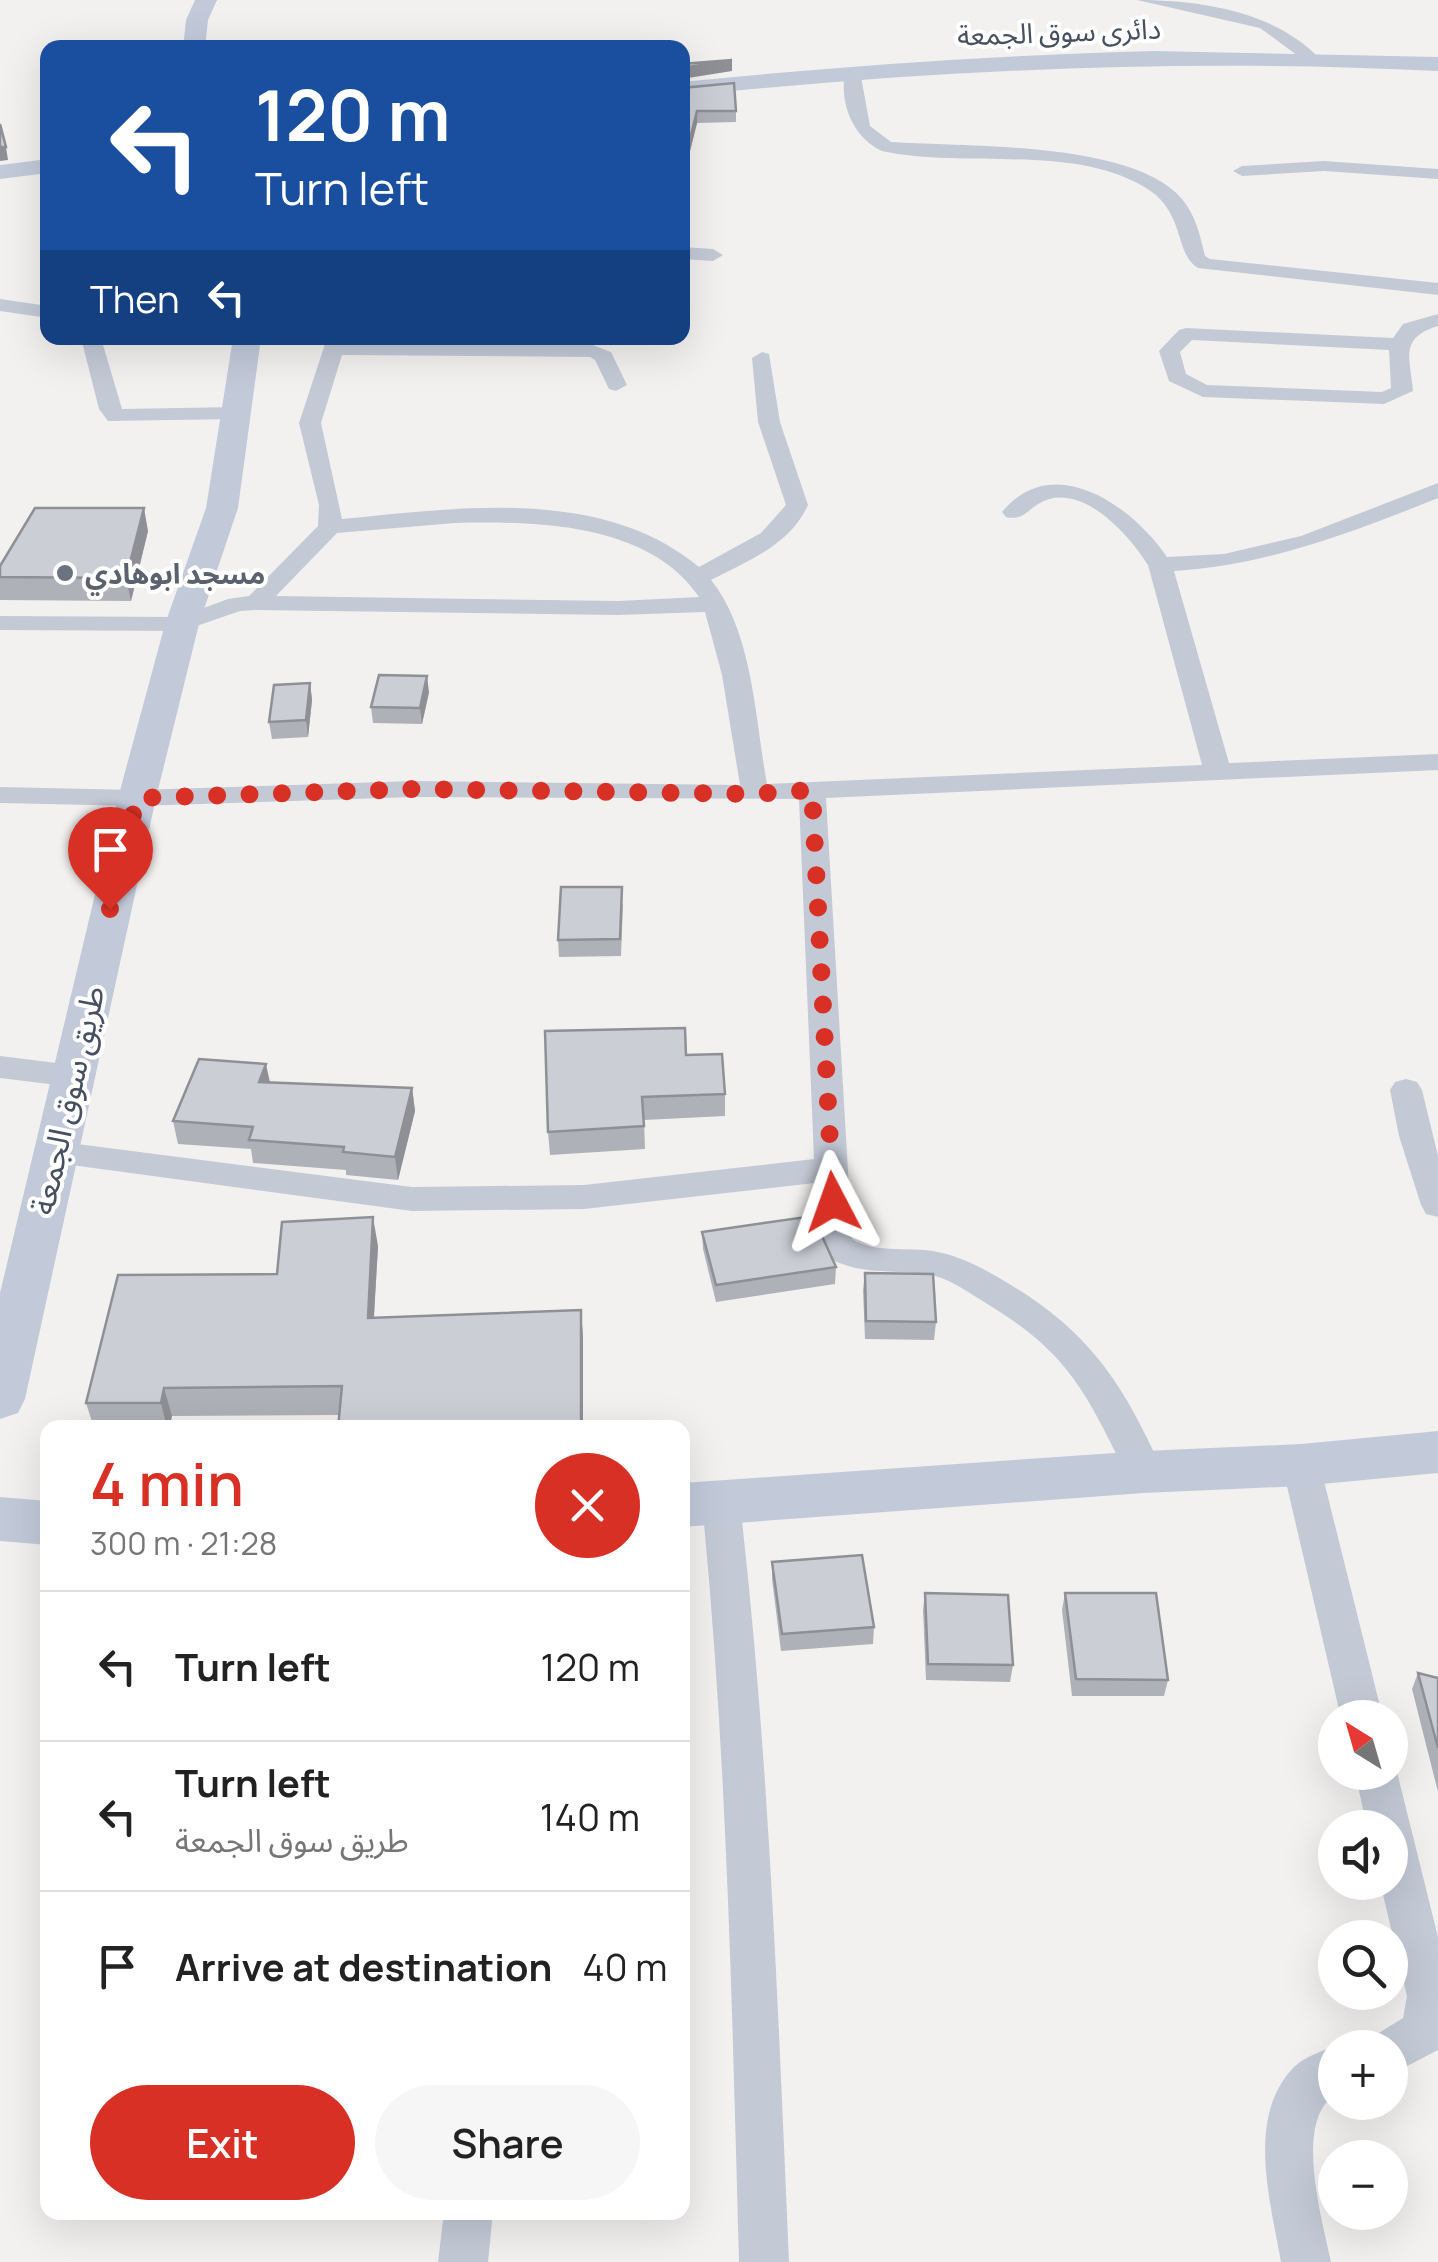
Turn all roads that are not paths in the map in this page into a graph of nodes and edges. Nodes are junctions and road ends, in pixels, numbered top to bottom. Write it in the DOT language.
graph roads {
  1 [pos="206,0"];
  2 [pos="1145,0"];
  3 [pos="195,40"];
  4 [pos="1311,58"];
  5 [pos="1431,67"];
  6 [pos="852,70"];
  7 [pos="690,88"];
  8 [pos="40,167"];
  9 [pos="1242,171"];
  10 [pos="0,172"];
  11 [pos="1438,174"];
  12 [pos="690,254"];
  13 [pos="713,255"];
  14 [pos="1438,289"];
  15 [pos="0,305"];
  16 [pos="40,311"];
  17 [pos="1438,320"];
  18 [pos="1398,344"];
  19 [pos="93,345"];
  20 [pos="246,345"];
  21 [pos="334,345"];
  22 [pos="371,345"];
  23 [pos="762,358"];
  24 [pos="616,385"];
  25 [pos="238,413"];
  26 [pos="1438,490"];
  27 [pos="1014,512"];
  28 [pos="330,527"];
  29 [pos="1160,565"];
  30 [pos="696,578"];
  31 [pos="256,603"];
  32 [pos="716,604"];
  33 [pos="0,623"];
  34 [pos="182,624"];
  35 [pos="1438,762"];
  36 [pos="1218,772"];
  37 [pos="812,790"];
  38 [pos="755,794"];
  39 [pos="0,796"];
  40 [pos="137,798"];
  41 [pos="0,1067"];
  42 [pos="73,1076"];
  43 [pos="1406,1090"];
  44 [pos="54,1153"];
  45 [pos="832,1169"];
  46 [pos="1438,1204"];
  47 [pos="0,1398"];
  48 [pos="1438,1452"];
  49 [pos="1301,1465"];
  50 [pos="1144,1472"];
  51 [pos="702,1504"];
  52 [pos="0,1519"];
  53 [pos="40,1522"];
  54 [pos="1358,1700"];
  55 [pos="1407,1900"];
  56 [pos="1408,2041"];
  57 [pos="1318,2083"];
  58 [pos="468,2220"];
  59 [pos="464,2262"];
  60 [pos="764,2262"];
  61 [pos="1306,2262"];
  1 -- 3 [label="street"];
  2 -- 4 [label="street"];
  4 -- 5 [label="street, دائرى سوق الجمعة"];
  4 -- 6 [label="street, دائرى سوق الجمعة"];
  6 -- 7 [label="street, دائرى سوق الجمعة"];
  6 -- 14 [label="street"];
  8 -- 10 [label="street"];
  9 -- 11 [label="street"];
  12 -- 13 [label="street"];
  15 -- 16 [label="street"];
  17 -- 18 [label="street"];
  18 -- 18 [label="street"];
  19 -- 25 [label="street"];
  20 -- 25 [label="street, طريق سوق الجمعة"];
  21 -- 28 [label="street"];
  22 -- 24 [label="street"];
  23 -- 30 [label="street"];
  25 -- 34 [label="street, طريق سوق الجمعة"];
  26 -- 29 [label="street"];
  27 -- 29 [label="street"];
  28 -- 30 [label="street"];
  28 -- 31 [label="street"];
  29 -- 36 [label="street"];
  30 -- 32 [label="street"];
  31 -- 32 [label="street"];
  31 -- 34 [label="street"];
  32 -- 38 [label="street"];
  33 -- 34 [label="street"];
  34 -- 40 [label="street, طريق سوق الجمعة"];
  35 -- 36 [label="street"];
  36 -- 37 [label="street"];
  37 -- 38 [label="street"];
  37 -- 45 [label="street"];
  38 -- 40 [label="street"];
  39 -- 40 [label="street"];
  40 -- 42 [label="street, طريق سوق الجمعة"];
  41 -- 42 [label="street"];
  42 -- 44 [label="street, طريق سوق الجمعة"];
  43 -- 46 [label="street"];
  44 -- 45 [label="street"];
  44 -- 47 [label="street, طريق سوق الجمعة"];
  45 -- 50 [label="street"];
  48 -- 49 [label="street"];
  49 -- 50 [label="street"];
  49 -- 54 [label="street"];
  50 -- 51 [label="street"];
  51 -- 60 [label="street"];
  52 -- 53 [label="street"];
  55 -- 56 [label="street"];
  57 -- 61 [label="street"];
  58 -- 59 [label="street"];
}
